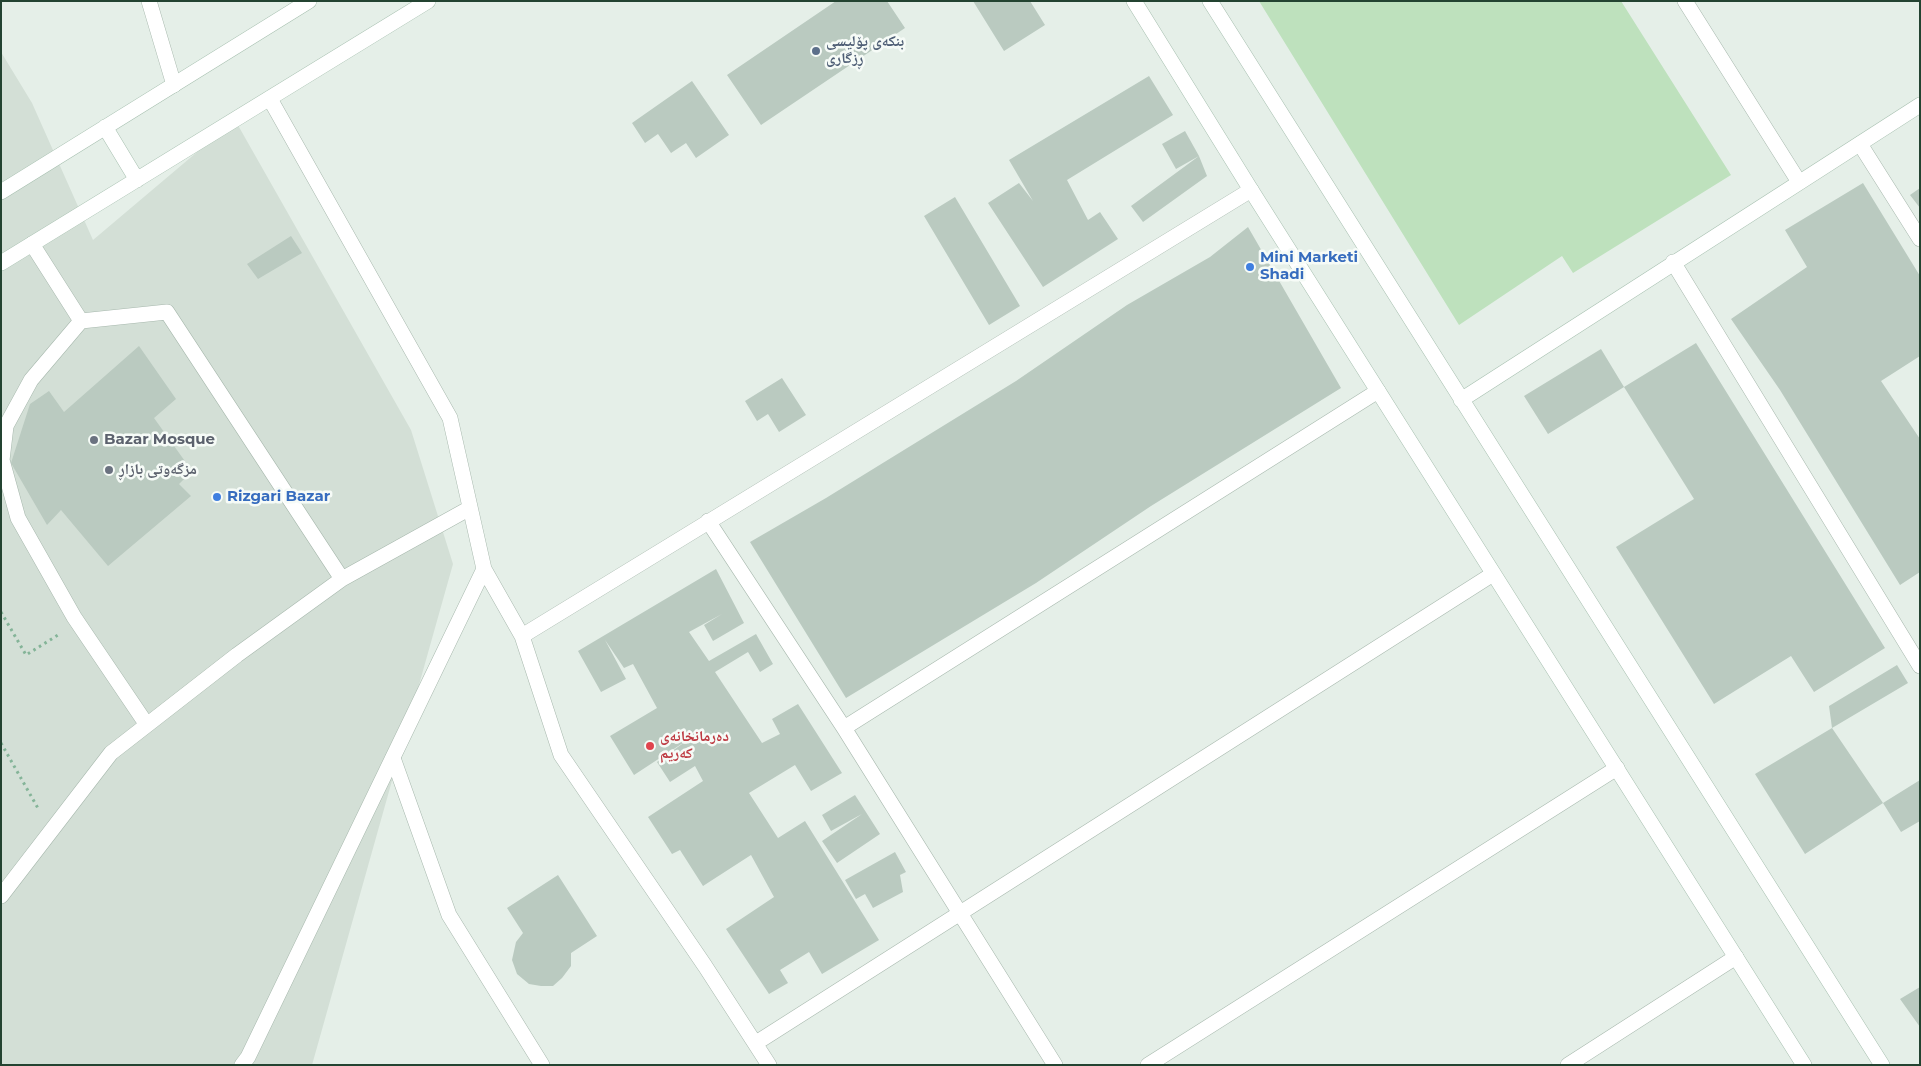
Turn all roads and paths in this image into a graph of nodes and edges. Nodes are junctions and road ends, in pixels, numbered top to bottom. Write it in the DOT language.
graph roads {
  1 [pos="150,1"];
  2 [pos="309,1"];
  3 [pos="428,1"];
  4 [pos="1134,1"];
  5 [pos="1210,1"];
  6 [pos="1685,1"];
  7 [pos="174,85"];
  8 [pos="270,99"];
  9 [pos="1920,105"];
  10 [pos="105,128"];
  11 [pos="1860,144"];
  12 [pos="137,180"];
  13 [pos="1800,182"];
  14 [pos="1251,190"];
  15 [pos="1,192"];
  16 [pos="1920,239"];
  17 [pos="32,244"];
  18 [pos="1673,262"];
  19 [pos="1,263"];
  20 [pos="82,320"];
  21 [pos="1378,391"];
  22 [pos="1461,400"];
  23 [pos="470,508"];
  24 [pos="708,522"];
  25 [pos="484,569"];
  26 [pos="1493,574"];
  27 [pos="342,579"];
  28 [pos="1,612"];
  29 [pos="78,623"];
  30 [pos="522,636"];
  31 [pos="1920,666"];
  32 [pos="147,725"];
  33 [pos="844,728"];
  34 [pos="1,743"];
  35 [pos="393,758"];
  36 [pos="1616,768"];
  37 [pos="51,831"];
  38 [pos="1,896"];
  39 [pos="960,913"];
  40 [pos="1736,957"];
  41 [pos="756,1043"];
  42 [pos="245,1062"];
  43 [pos="542,1065"];
  44 [pos="769,1065"];
  45 [pos="1055,1065"];
  46 [pos="1148,1065"];
  47 [pos="1568,1065"];
  48 [pos="1804,1065"];
  49 [pos="1882,1065"];
  1 -- 7 [label="street"];
  2 -- 7 [label="street"];
  3 -- 8 [label="street"];
  4 -- 14 [label="street"];
  5 -- 22 [label="street"];
  6 -- 13 [label="street"];
  7 -- 10 [label="street"];
  8 -- 12 [label="street"];
  8 -- 23 [label="street"];
  9 -- 11 [label="street"];
  10 -- 12 [label="street"];
  10 -- 15 [label="street"];
  11 -- 13 [label="street"];
  11 -- 16 [label="street"];
  12 -- 17 [label="street"];
  13 -- 18 [label="street"];
  14 -- 21 [label="street"];
  14 -- 24 [label="street"];
  17 -- 19 [label="street"];
  17 -- 20 [label="street"];
  18 -- 22 [label="street"];
  18 -- 31 [label="street"];
  20 -- 27 [label="street"];
  20 -- 29 [label="street"];
  21 -- 26 [label="street"];
  21 -- 33 [label="street"];
  22 -- 49 [label="street"];
  23 -- 25 [label="street"];
  23 -- 27 [label="street"];
  24 -- 30 [label="street"];
  24 -- 33 [label="street"];
  25 -- 30 [label="street"];
  25 -- 35 [label="street"];
  26 -- 36 [label="street"];
  26 -- 39 [label="street"];
  27 -- 32 [label="street"];
  28 -- 29 [label="path"];
  29 -- 32 [label="street"];
  30 -- 41 [label="street"];
  32 -- 37 [label="street"];
  33 -- 39 [label="street"];
  34 -- 37 [label="path"];
  35 -- 42 [label="street"];
  35 -- 43 [label="street"];
  36 -- 40 [label="street"];
  36 -- 46 [label="street"];
  37 -- 38 [label="street"];
  39 -- 41 [label="street"];
  39 -- 45 [label="street"];
  40 -- 47 [label="street"];
  40 -- 48 [label="street"];
  41 -- 44 [label="street"];
}
